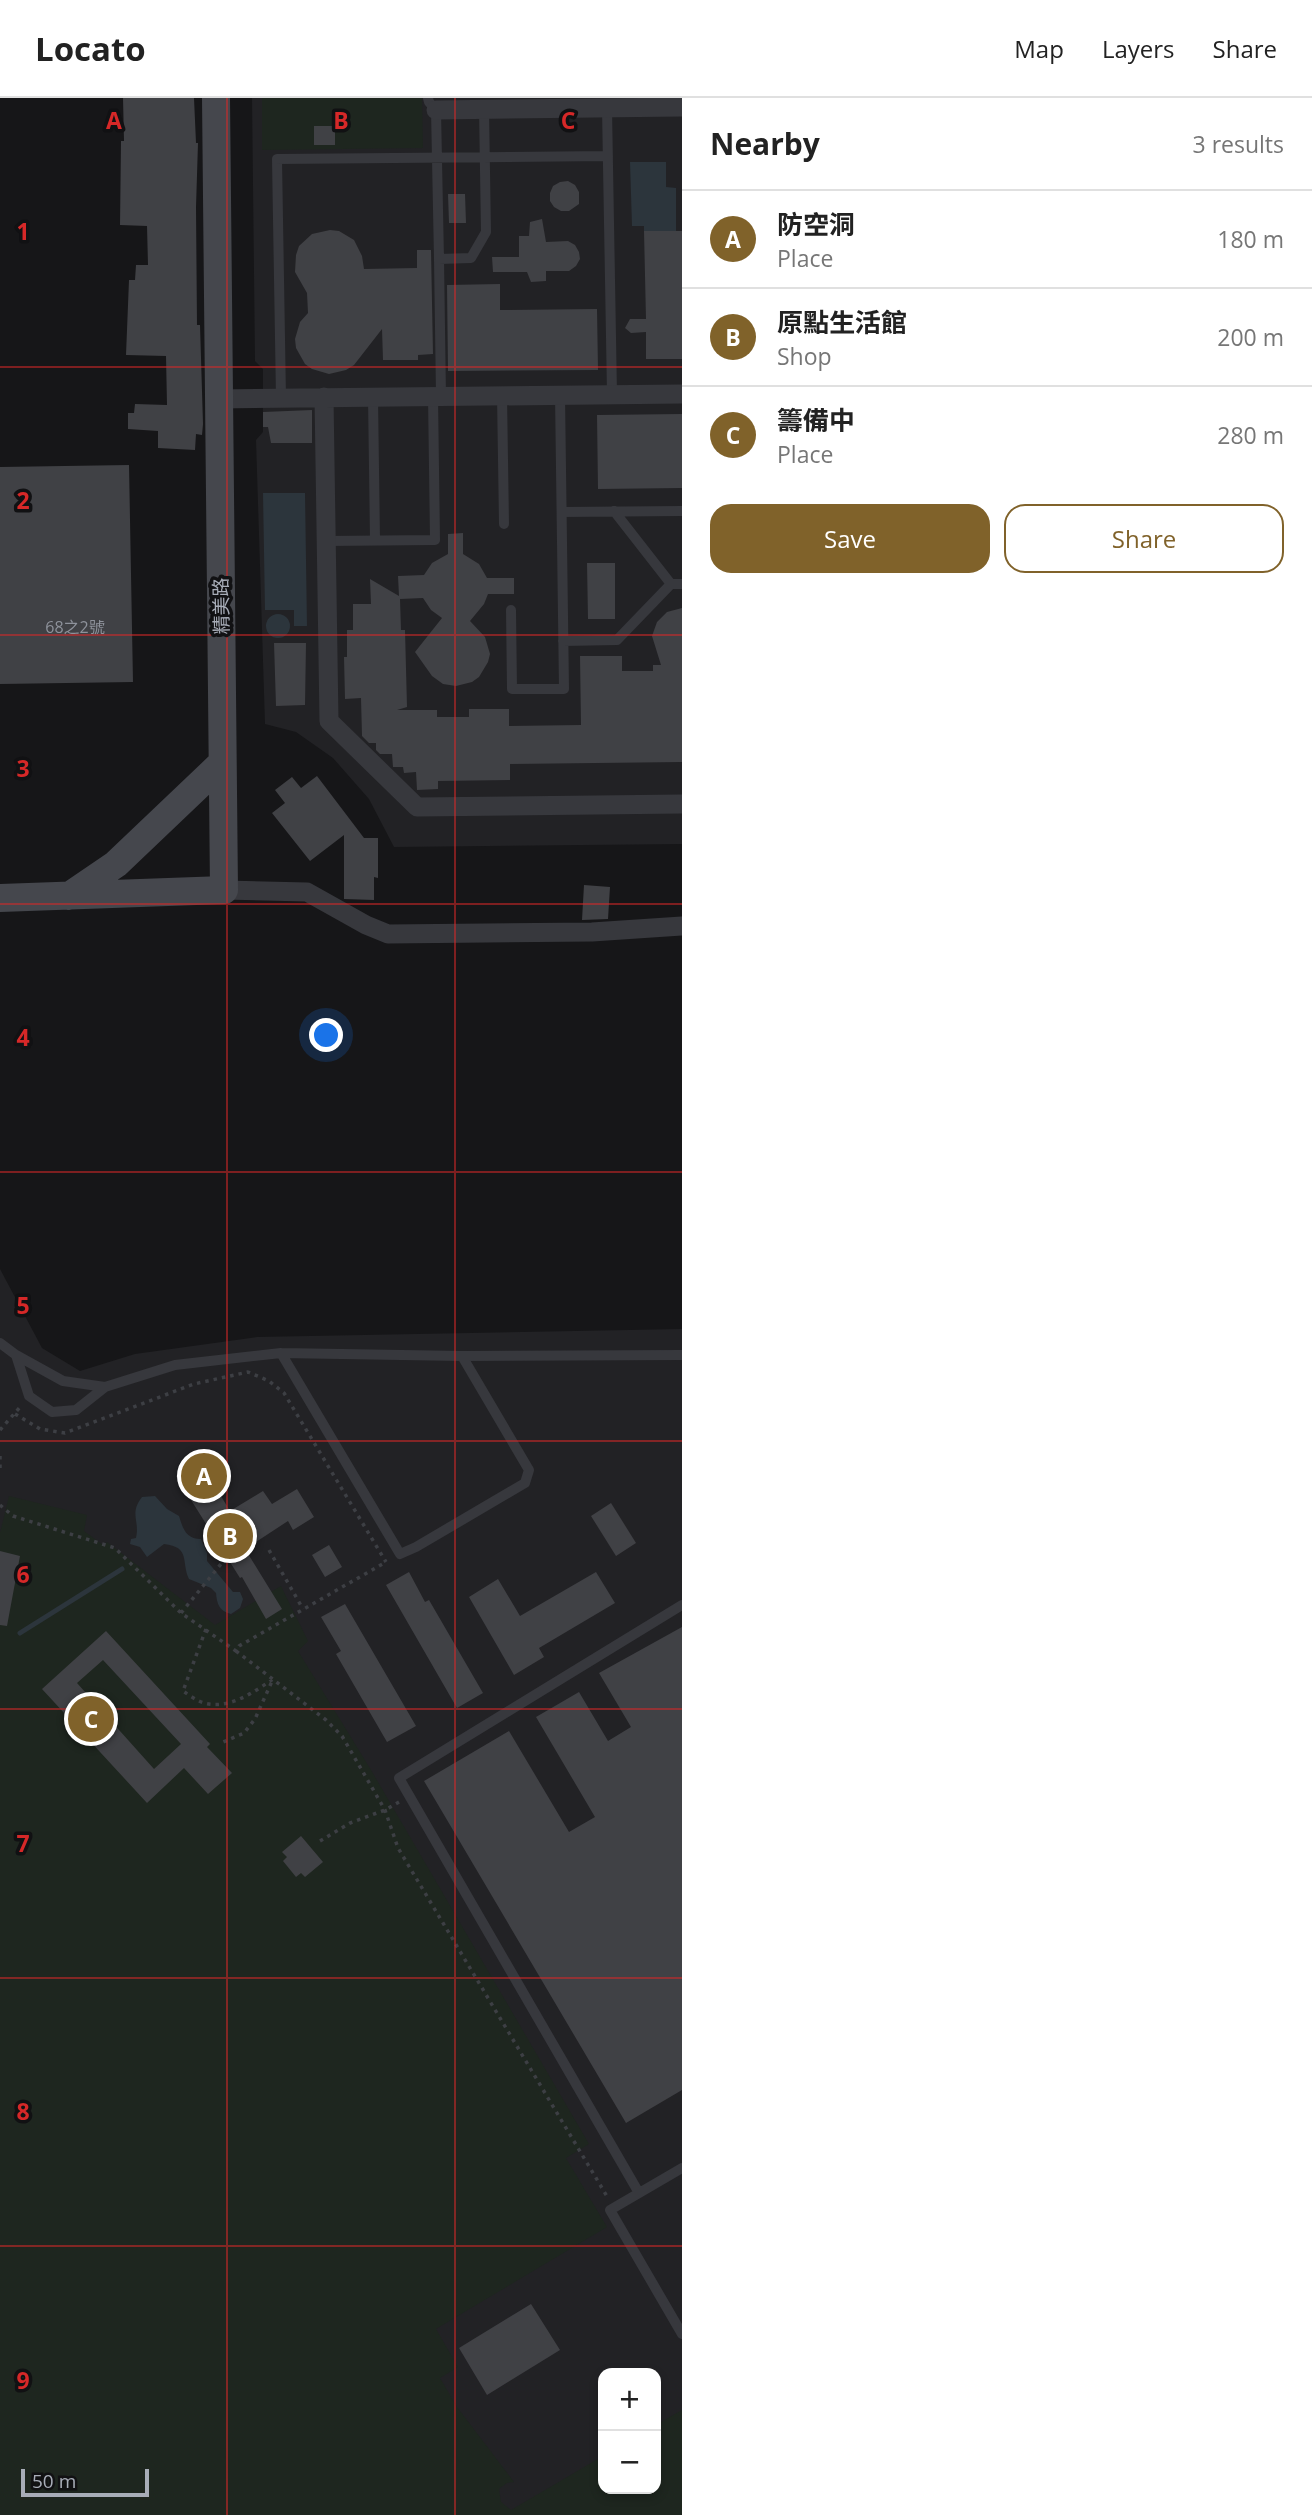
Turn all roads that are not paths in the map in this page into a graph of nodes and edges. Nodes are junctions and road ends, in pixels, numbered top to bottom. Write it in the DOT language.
graph roads {
  1 [pos="216,98"];
  2 [pos="535,103"];
  3 [pos="432,104"];
  4 [pos="682,107"];
  5 [pos="607,108"];
  6 [pos="484,109"];
  7 [pos="608,156"];
  8 [pos="485,157"];
  9 [pos="437,158"];
  10 [pos="439,259"];
  11 [pos="612,394"];
  12 [pos="682,394"];
  13 [pos="502,395"];
  14 [pos="560,395"];
  15 [pos="437,396"];
  16 [pos="324,397"];
  17 [pos="373,397"];
  18 [pos="218,398"];
  19 [pos="281,398"];
  20 [pos="682,511"];
  21 [pos="562,512"];
  22 [pos="614,512"];
  23 [pos="504,524"];
  24 [pos="375,540"];
  25 [pos="326,541"];
  26 [pos="677,584"];
  27 [pos="511,610"];
  28 [pos="564,641"];
  29 [pos="222,764"];
  30 [pos="682,804"];
  31 [pos="224,890"];
  32 [pos="68,897"];
  33 [pos="0,898"];
  34 [pos="682,926"];
  35 [pos="0,1343"];
  36 [pos="281,1353"];
  37 [pos="16,1354"];
  38 [pos="682,1354"];
  39 [pos="462,1356"];
  40 [pos="106,1387"];
  41 [pos="682,1605"];
  42 [pos="682,2168"];
  43 [pos="639,2193"];
  44 [pos="682,2334"];
  1 -- 18 [label="main road, 精美路"];
  2 -- 5 [label="street"];
  2 -- 6 [label="street"];
  3 -- 6 [label="street"];
  3 -- 9 [label="lane"];
  4 -- 5 [label="street"];
  5 -- 7 [label="lane"];
  6 -- 8 [label="lane"];
  7 -- 8 [label="lane"];
  7 -- 11 [label="lane"];
  8 -- 9 [label="lane"];
  8 -- 10 [label="lane"];
  9 -- 10 [label="lane"];
  9 -- 19 [label="lane"];
  10 -- 15 [label="lane"];
  11 -- 12 [label="street"];
  11 -- 14 [label="street"];
  13 -- 14 [label="street"];
  13 -- 15 [label="street"];
  13 -- 23 [label="lane"];
  14 -- 21 [label="lane"];
  15 -- 17 [label="street"];
  15 -- 24 [label="lane"];
  16 -- 17 [label="street"];
  16 -- 19 [label="street"];
  16 -- 25 [label="street"];
  17 -- 24 [label="lane"];
  18 -- 19 [label="street"];
  18 -- 29 [label="main road, 精美路"];
  20 -- 22 [label="lane"];
  21 -- 22 [label="lane"];
  21 -- 28 [label="lane"];
  22 -- 26 [label="lane"];
  24 -- 25 [label="lane"];
  25 -- 30 [label="street"];
  26 -- 28 [label="lane"];
  27 -- 28 [label="lane"];
  29 -- 31 [label="main road, 精美路"];
  29 -- 32 [label="main road"];
  31 -- 32 [label="main road"];
  31 -- 34 [label="street"];
  32 -- 33 [label="main road"];
  35 -- 37 [label="lane"];
  36 -- 39 [label="lane"];
  36 -- 39 [label="lane"];
  36 -- 40 [label="lane"];
  37 -- 40 [label="lane"];
  37 -- 40 [label="lane"];
  38 -- 39 [label="lane"];
  41 -- 43 [label="lane"];
  42 -- 43 [label="lane"];
  43 -- 44 [label="lane"];
}
